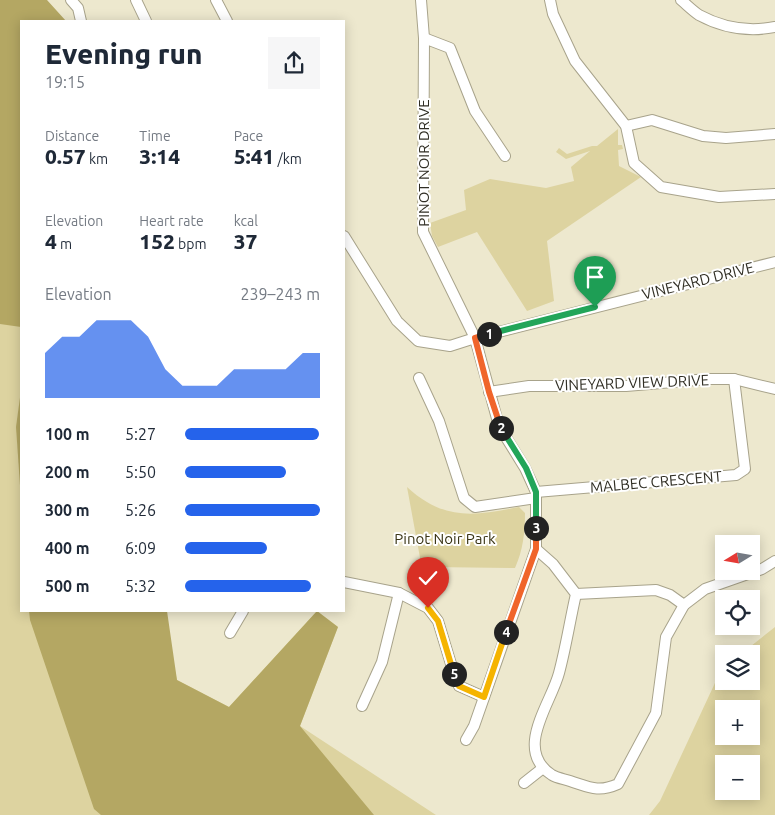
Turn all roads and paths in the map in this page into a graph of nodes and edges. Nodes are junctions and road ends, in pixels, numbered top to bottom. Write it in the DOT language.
graph roads {
  1 [pos="71,0"];
  2 [pos="136,0"];
  3 [pos="216,0"];
  4 [pos="421,0"];
  5 [pos="550,0"];
  6 [pos="681,0"];
  7 [pos="81,20"];
  8 [pos="146,20"];
  9 [pos="226,20"];
  10 [pos="775,27"];
  11 [pos="424,38"];
  12 [pos="626,126"];
  13 [pos="775,134"];
  14 [pos="505,156"];
  15 [pos="775,194"];
  16 [pos="345,238"];
  17 [pos="775,262"];
  18 [pos="475,338"];
  19 [pos="419,378"];
  20 [pos="734,380"];
  21 [pos="775,389"];
  22 [pos="489,392"];
  23 [pos="536,495"];
  24 [pos="536,549"];
  25 [pos="775,561"];
  26 [pos="345,582"];
  27 [pos="399,593"];
  28 [pos="576,594"];
  29 [pos="684,605"];
  30 [pos="243,612"];
  31 [pos="230,633"];
  32 [pos="484,697"];
  33 [pos="362,706"];
  34 [pos="466,740"];
  35 [pos="543,768"];
  36 [pos="524,784"];
  1 -- 7 [label="street"];
  2 -- 8 [label="street"];
  3 -- 9 [label="street"];
  4 -- 11 [label="street, PINOT NOIR DRIVE"];
  5 -- 12 [label="street"];
  6 -- 10 [label="street"];
  11 -- 14 [label="street"];
  11 -- 18 [label="street, PINOT NOIR DRIVE"];
  12 -- 13 [label="street"];
  12 -- 15 [label="street"];
  16 -- 18 [label="street, VINEYARD DRIVE"];
  17 -- 18 [label="street, VINEYARD DRIVE"];
  18 -- 22 [label="street, PINOT NOIR DRIVE"];
  19 -- 23 [label="street"];
  20 -- 21 [label="street, VINEYARD VIEW DRIVE"];
  20 -- 22 [label="street, VINEYARD VIEW DRIVE"];
  20 -- 23 [label="street, MALBEC CRESCENT"];
  22 -- 23 [label="street, PINOT NOIR DRIVE"];
  23 -- 24 [label="street, PINOT NOIR DRIVE"];
  24 -- 28 [label="street"];
  24 -- 32 [label="street, PINOT NOIR DRIVE"];
  25 -- 29 [label="street"];
  26 -- 27 [label="street"];
  27 -- 32 [label="street"];
  27 -- 33 [label="street"];
  28 -- 29 [label="street"];
  28 -- 35 [label="street"];
  29 -- 35 [label="street"];
  30 -- 31 [label="street"];
  32 -- 34 [label="street, PINOT NOIR DRIVE"];
  35 -- 36 [label="street"];
}
